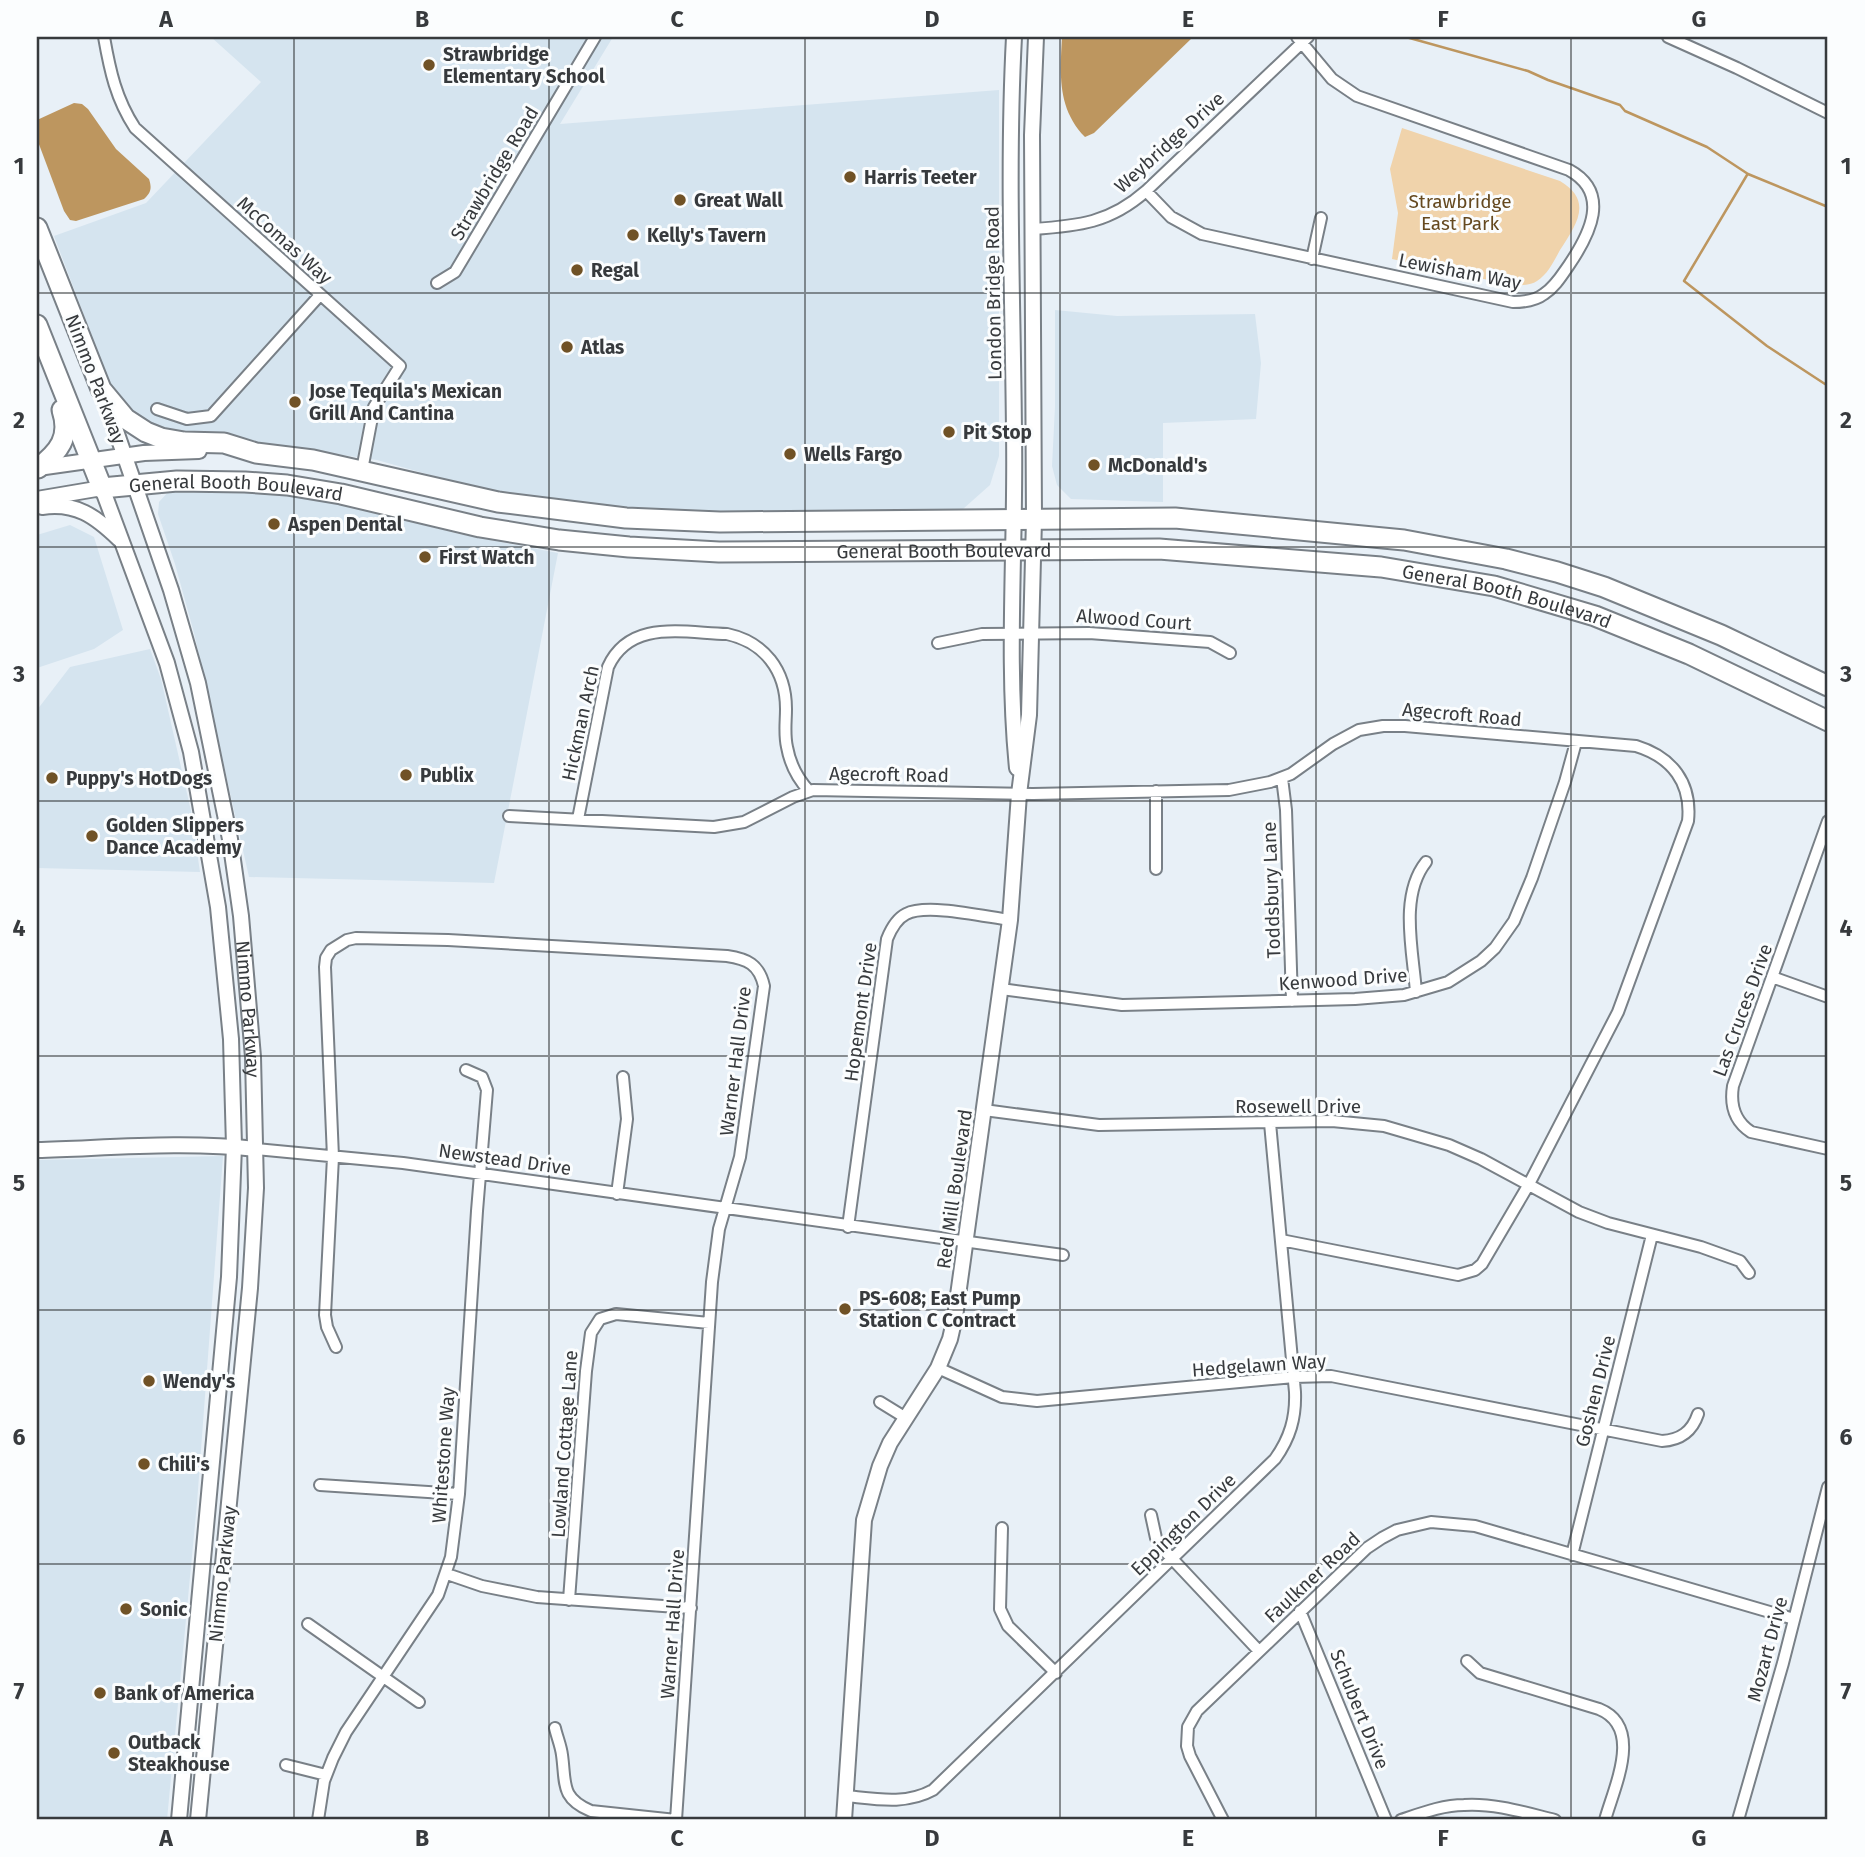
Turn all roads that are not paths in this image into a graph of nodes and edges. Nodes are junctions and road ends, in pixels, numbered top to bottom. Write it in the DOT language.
graph roads {
  1 [pos="104,37"];
  2 [pos="595,37"];
  3 [pos="1014,37"];
  4 [pos="1037,37"];
  5 [pos="1668,37"];
  6 [pos="1302,39"];
  7 [pos="1828,113"];
  8 [pos="1146,191"];
  9 [pos="1321,218"];
  10 [pos="37,228"];
  11 [pos="1033,229"];
  12 [pos="1312,259"];
  13 [pos="437,283"];
  14 [pos="320,295"];
  15 [pos="37,325"];
  16 [pos="37,347"];
  17 [pos="101,389"];
  18 [pos="156,409"];
  19 [pos="256,453"];
  20 [pos="125,455"];
  21 [pos="90,459"];
  22 [pos="37,468"];
  23 [pos="362,470"];
  24 [pos="135,484"];
  25 [pos="102,488"];
  26 [pos="37,499"];
  27 [pos="37,508"];
  28 [pos="586,513"];
  29 [pos="1024,519"];
  30 [pos="480,527"];
  31 [pos="123,542"];
  32 [pos="1024,549"];
  33 [pos="1032,632"];
  34 [pos="1013,633"];
  35 [pos="938,643"];
  36 [pos="1230,653"];
  37 [pos="1828,687"];
  38 [pos="1828,721"];
  39 [pos="1576,742"];
  40 [pos="1282,778"];
  41 [pos="809,791"];
  42 [pos="1156,792"];
  43 [pos="1019,794"];
  44 [pos="509,816"];
  45 [pos="578,820"];
  46 [pos="1828,824"];
  47 [pos="1426,862"];
  48 [pos="1156,869"];
  49 [pos="1010,920"];
  50 [pos="1772,977"];
  51 [pos="1001,989"];
  52 [pos="1416,992"];
  53 [pos="1828,997"];
  54 [pos="1292,1001"];
  55 [pos="466,1070"];
  56 [pos="622,1077"];
  57 [pos="984,1110"];
  58 [pos="1270,1123"];
  59 [pos="234,1146"];
  60 [pos="256,1149"];
  61 [pos="1828,1149"];
  62 [pos="37,1150"];
  63 [pos="333,1157"];
  64 [pos="480,1175"];
  65 [pos="1528,1184"];
  66 [pos="617,1194"];
  67 [pos="724,1209"];
  68 [pos="848,1227"];
  69 [pos="1652,1235"];
  70 [pos="1282,1240"];
  71 [pos="966,1243"];
  72 [pos="1063,1255"];
  73 [pos="1749,1273"];
  74 [pos="709,1323"];
  75 [pos="335,1347"];
  76 [pos="938,1368"];
  77 [pos="1294,1377"];
  78 [pos="880,1402"];
  79 [pos="1698,1414"];
  80 [pos="906,1418"];
  81 [pos="1602,1430"];
  82 [pos="320,1485"];
  83 [pos="1828,1487"];
  84 [pos="459,1494"];
  85 [pos="1826,1506"];
  86 [pos="1151,1515"];
  87 [pos="1002,1528"];
  88 [pos="1572,1555"];
  89 [pos="1173,1559"];
  90 [pos="447,1574"];
  91 [pos="569,1600"];
  92 [pos="691,1608"];
  93 [pos="1300,1611"];
  94 [pos="1794,1619"];
  95 [pos="308,1624"];
  96 [pos="1258,1650"];
  97 [pos="1467,1661"];
  98 [pos="1056,1674"];
  99 [pos="385,1676"];
  100 [pos="419,1702"];
  101 [pos="555,1728"];
  102 [pos="286,1765"];
  103 [pos="326,1775"];
  104 [pos="846,1796"];
  105 [pos="179,1820"];
  106 [pos="198,1820"];
  107 [pos="318,1820"];
  108 [pos="676,1820"];
  109 [pos="844,1820"];
  110 [pos="1223,1820"];
  111 [pos="1386,1820"];
  112 [pos="1401,1820"];
  113 [pos="1555,1820"];
  114 [pos="1605,1820"];
  115 [pos="1738,1820"];
  1 -- 14 [label="street, McComas Way"];
  2 -- 13 [label="street, Strawbridge Road"];
  3 -- 29 [label="main road, London Bridge Road"];
  4 -- 11 [label="main road, London Bridge Road"];
  5 -- 7 [label="street"];
  6 -- 8 [label="street, Weybridge Drive"];
  6 -- 12 [label="street, Lewisham Way"];
  8 -- 11 [label="street, Weybridge Drive"];
  8 -- 12 [label="street, Lewisham Way"];
  9 -- 12 [label="street"];
  10 -- 17 [label="highway, Nimmo Parkway"];
  11 -- 29 [label="main road, London Bridge Road"];
  14 -- 18 [label="street"];
  14 -- 23 [label="street, McComas Way"];
  15 -- 21 [label="highway, Nimmo Parkway"];
  16 -- 22 [label="highway"];
  17 -- 19 [label="highway"];
  17 -- 20 [label="main road, Nimmo Parkway"];
  19 -- 20 [label="main road, General Booth Boulevard"];
  19 -- 23 [label="highway, General Booth Boulevard"];
  20 -- 21 [label="main road, General Booth Boulevard"];
  20 -- 24 [label="main road, Nimmo Parkway"];
  21 -- 22 [label="main road, General Booth Boulevard"];
  21 -- 25 [label="highway, Nimmo Parkway"];
  23 -- 28 [label="highway, General Booth Boulevard"];
  24 -- 25 [label="highway, General Booth Boulevard"];
  24 -- 30 [label="highway, General Booth Boulevard"];
  24 -- 60 [label="main road, Nimmo Parkway"];
  25 -- 26 [label="main road, General Booth Boulevard"];
  25 -- 31 [label="main road, Nimmo Parkway"];
  27 -- 31 [label="main road"];
  28 -- 29 [label="highway, General Booth Boulevard"];
  28 -- 30 [label="highway"];
  29 -- 32 [label="main road, London Bridge Road"];
  29 -- 37 [label="highway, General Booth Boulevard"];
  30 -- 32 [label="highway, General Booth Boulevard"];
  31 -- 59 [label="main road, Nimmo Parkway"];
  32 -- 33 [label="main road, Red Mill Boulevard"];
  32 -- 34 [label="main road, Red Mill Boulevard"];
  32 -- 38 [label="highway, General Booth Boulevard"];
  33 -- 34 [label="street, Alwood Court"];
  33 -- 36 [label="street, Alwood Court"];
  33 -- 43 [label="main road, Red Mill Boulevard"];
  34 -- 35 [label="street, Alwood Court"];
  34 -- 43 [label="main road, Red Mill Boulevard"];
  39 -- 40 [label="street, Agecroft Road"];
  39 -- 52 [label="street, Kenwood Drive"];
  39 -- 65 [label="street, Agecroft Road"];
  40 -- 42 [label="street, Agecroft Road"];
  40 -- 54 [label="street, Toddsbury Lane"];
  41 -- 43 [label="street, Agecroft Road"];
  41 -- 45 [label="street, Agecroft Road"];
  41 -- 45 [label="street, Hickman Arch"];
  42 -- 43 [label="street, Agecroft Road"];
  42 -- 48 [label="street"];
  43 -- 49 [label="main road, Red Mill Boulevard"];
  44 -- 45 [label="street, Agecroft Road"];
  46 -- 50 [label="street, Las Cruces Drive"];
  47 -- 52 [label="street"];
  49 -- 51 [label="main road, Red Mill Boulevard"];
  49 -- 68 [label="street, Hopemont Drive"];
  50 -- 53 [label="street"];
  50 -- 61 [label="street, Las Cruces Drive"];
  51 -- 54 [label="street, Kenwood Drive"];
  51 -- 57 [label="main road, Red Mill Boulevard"];
  52 -- 54 [label="street, Kenwood Drive"];
  55 -- 64 [label="street, Whitestone Way"];
  56 -- 66 [label="street"];
  57 -- 58 [label="street, Rosewell Drive"];
  57 -- 71 [label="main road, Red Mill Boulevard"];
  58 -- 65 [label="street, Rosewell Drive"];
  58 -- 70 [label="street, Eppington Drive"];
  59 -- 60 [label="main road, Newstead Drive"];
  59 -- 62 [label="main road, Newstead Drive"];
  59 -- 105 [label="main road, Nimmo Parkway"];
  60 -- 63 [label="street, Newstead Drive"];
  60 -- 106 [label="main road, Nimmo Parkway"];
  63 -- 64 [label="street, Newstead Drive"];
  63 -- 67 [label="street, Warner Hall Drive"];
  63 -- 75 [label="street, Warner Hall Drive"];
  64 -- 66 [label="street, Newstead Drive"];
  64 -- 84 [label="street, Whitestone Way"];
  65 -- 69 [label="street, Rosewell Drive"];
  65 -- 70 [label="street, Agecroft Road"];
  66 -- 67 [label="street, Newstead Drive"];
  67 -- 68 [label="street, Newstead Drive"];
  67 -- 74 [label="street, Warner Hall Drive"];
  68 -- 71 [label="street, Newstead Drive"];
  69 -- 73 [label="street, Rosewell Drive"];
  69 -- 81 [label="street, Goshen Drive"];
  70 -- 77 [label="street, Eppington Drive"];
  71 -- 72 [label="street, Newstead Drive"];
  71 -- 76 [label="main road, Red Mill Boulevard"];
  74 -- 91 [label="street, Lowland Cottage Lane"];
  74 -- 92 [label="street, Warner Hall Drive"];
  76 -- 77 [label="street, Hedgelawn Way"];
  76 -- 80 [label="main road, Red Mill Boulevard"];
  77 -- 81 [label="street, Hedgelawn Way"];
  77 -- 89 [label="street, Eppington Drive"];
  78 -- 80 [label="street"];
  79 -- 81 [label="street, Hedgelawn Way"];
  80 -- 104 [label="main road, Red Mill Boulevard"];
  81 -- 88 [label="street, Goshen Drive"];
  82 -- 84 [label="street"];
  83 -- 85 [label="street, Mozart Drive"];
  84 -- 90 [label="street, Whitestone Way"];
  85 -- 94 [label="street, Mozart Drive"];
  86 -- 89 [label="street"];
  87 -- 98 [label="street"];
  88 -- 93 [label="street, Faulkner Road"];
  88 -- 94 [label="street, Faulkner Road"];
  89 -- 96 [label="street"];
  89 -- 98 [label="street, Eppington Drive"];
  90 -- 91 [label="street"];
  90 -- 99 [label="street, Whitestone Way"];
  91 -- 92 [label="street"];
  92 -- 108 [label="street, Warner Hall Drive"];
  93 -- 96 [label="street, Faulkner Road"];
  93 -- 111 [label="street, Schubert Drive"];
  94 -- 115 [label="street, Mozart Drive"];
  95 -- 99 [label="street"];
  96 -- 110 [label="street, Faulkner Road"];
  97 -- 114 [label="street"];
  98 -- 104 [label="street, Eppington Drive"];
  99 -- 100 [label="street"];
  99 -- 103 [label="street, Whitestone Way"];
  101 -- 108 [label="street"];
  102 -- 103 [label="street"];
  103 -- 107 [label="street, Whitestone Way"];
  104 -- 109 [label="main road, Red Mill Boulevard"];
  112 -- 113 [label="street"];
}
